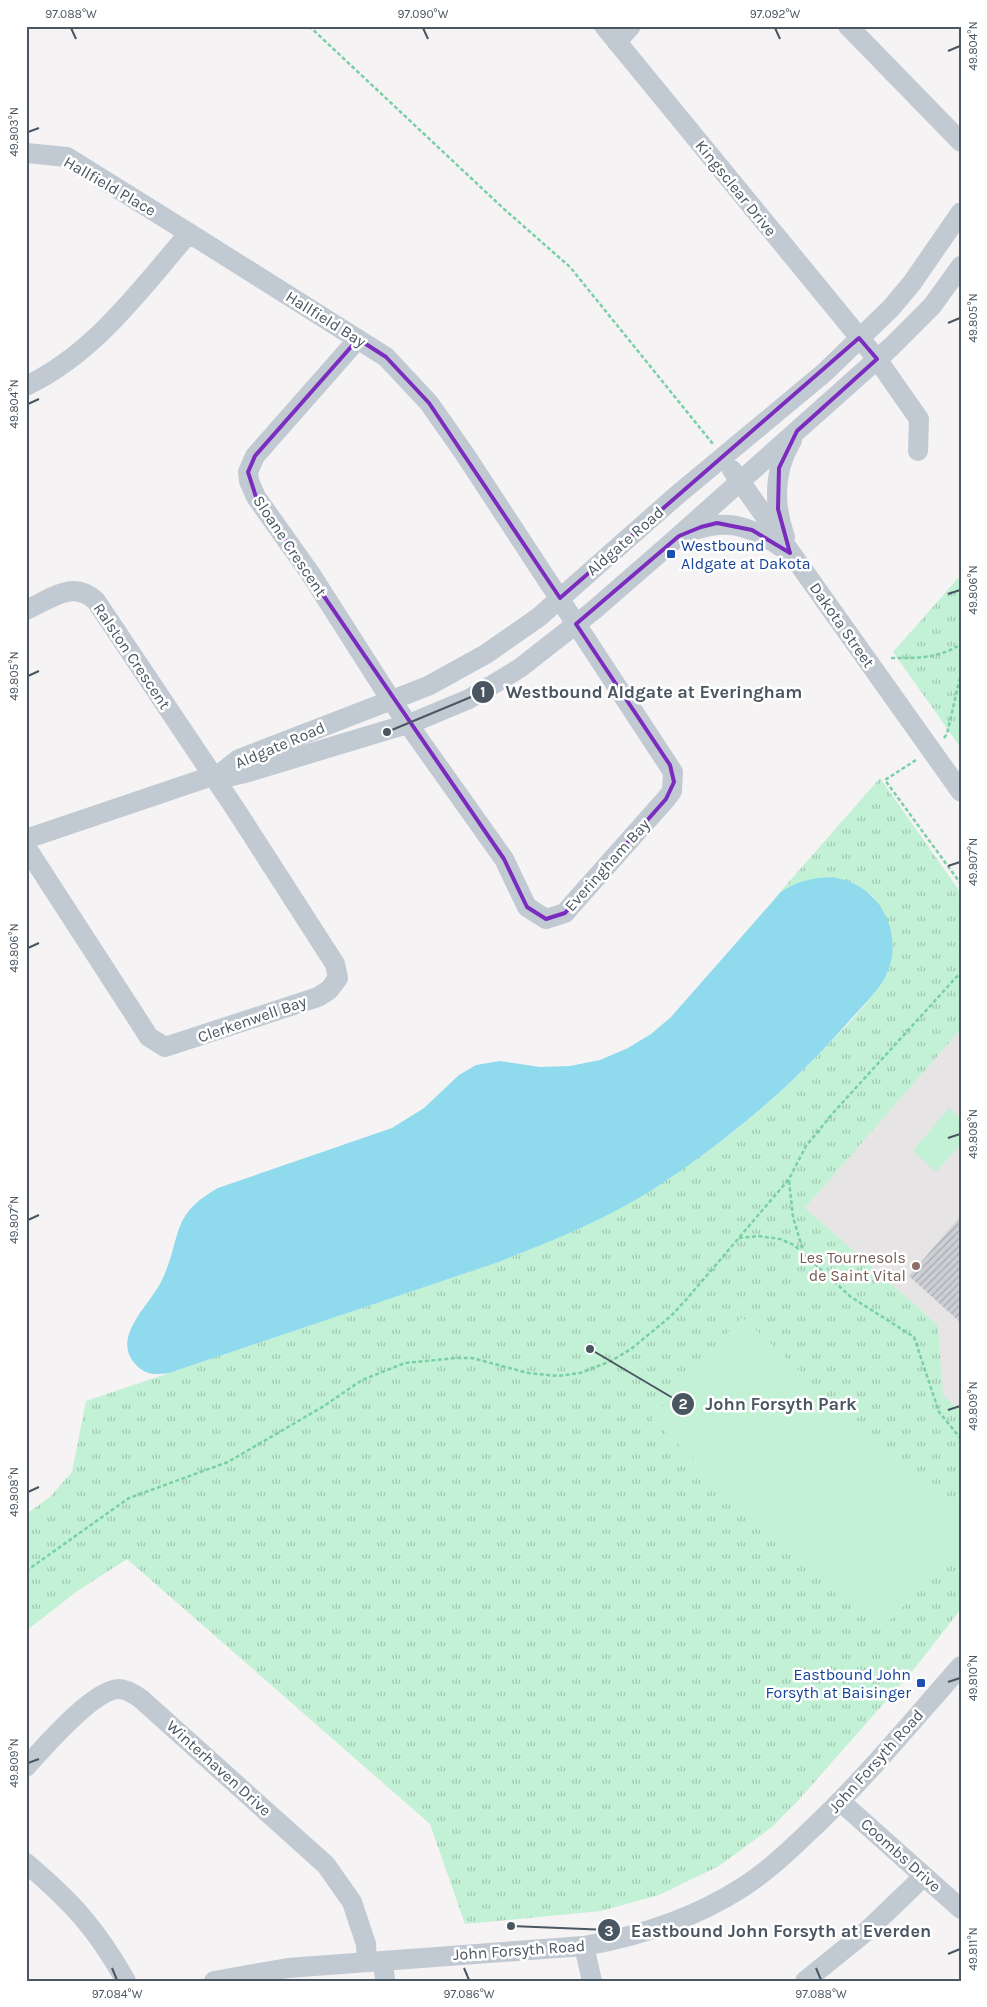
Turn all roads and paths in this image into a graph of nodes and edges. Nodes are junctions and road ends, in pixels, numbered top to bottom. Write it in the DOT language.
graph roads {
  1 [pos="309,26"];
  2 [pos="604,26"];
  3 [pos="631,26"];
  4 [pos="848,26"];
  5 [pos="617,42"];
  6 [pos="961,142"];
  7 [pos="26,153"];
  8 [pos="961,212"];
  9 [pos="189,233"];
  10 [pos="961,266"];
  11 [pos="358,339"];
  12 [pos="868,349"];
  13 [pos="26,386"];
  14 [pos="797,431"];
  15 [pos="918,451"];
  16 [pos="723,457"];
  17 [pos="740,481"];
  18 [pos="678,536"];
  19 [pos="790,553"];
  20 [pos="26,610"];
  21 [pos="568,612"];
  22 [pos="961,644"];
  23 [pos="891,658"];
  24 [pos="961,673"];
  25 [pos="400,712"];
  26 [pos="931,750"];
  27 [pos="217,775"];
  28 [pos="961,792"];
  29 [pos="26,839"];
  30 [pos="26,847"];
  31 [pos="961,884"];
  32 [pos="961,972"];
  33 [pos="789,1179"];
  34 [pos="739,1238"];
  35 [pos="803,1253"];
  36 [pos="961,1438"];
  37 [pos="26,1571"];
  38 [pos="961,1666"];
  39 [pos="26,1767"];
  40 [pos="841,1802"];
  41 [pos="26,1863"];
  42 [pos="924,1876"];
  43 [pos="961,1908"];
  44 [pos="584,1946"];
  45 [pos="375,1961"];
  46 [pos="126,1981"];
  47 [pos="214,1981"];
  48 [pos="385,1981"];
  49 [pos="592,1981"];
  50 [pos="805,1981"];
  1 -- 16 [label="path"];
  2 -- 5 [label="street, Kingsclear Drive"];
  3 -- 5 [label="street"];
  4 -- 6 [label="street"];
  5 -- 12 [label="street, Kingsclear Drive"];
  7 -- 9 [label="street, Hallfield Place"];
  8 -- 12 [label="street, Aldgate Road"];
  9 -- 11 [label="street, Hallfield Bay"];
  9 -- 13 [label="street"];
  10 -- 12 [label="street, Aldgate Road"];
  11 -- 21 [label="street, Hallfield Bay"];
  11 -- 25 [label="street, Sloane Crescent"];
  12 -- 14 [label="street, Aldgate Road"];
  12 -- 15 [label="street, Kingsclear Drive"];
  12 -- 16 [label="street, Aldgate Road"];
  14 -- 17 [label="street, Aldgate Road"];
  14 -- 19 [label="street"];
  16 -- 17 [label="street, Dakota Street"];
  16 -- 21 [label="street, Aldgate Road"];
  17 -- 18 [label="street, Aldgate Road"];
  17 -- 19 [label="street, Dakota Street"];
  18 -- 19 [label="street"];
  18 -- 21 [label="street, Aldgate Road"];
  19 -- 26 [label="street, Dakota Street"];
  20 -- 27 [label="street, Ralston Crescent"];
  21 -- 25 [label="street, Aldgate Road"];
  21 -- 25 [label="street, Aldgate Road"];
  21 -- 25 [label="street, Everingham Bay"];
  22 -- 23 [label="path"];
  24 -- 26 [label="path"];
  25 -- 27 [label="street, Aldgate Road"];
  25 -- 27 [label="street, Aldgate Road"];
  26 -- 28 [label="street, Dakota Street"];
  26 -- 31 [label="path"];
  27 -- 29 [label="street, Aldgate Road"];
  27 -- 30 [label="street, Clerkenwell Bay"];
  32 -- 33 [label="path"];
  33 -- 34 [label="path"];
  33 -- 35 [label="path"];
  34 -- 35 [label="path"];
  34 -- 37 [label="path"];
  35 -- 36 [label="path"];
  38 -- 40 [label="street, John Forsyth Road"];
  39 -- 45 [label="street, Winterhaven Drive"];
  40 -- 42 [label="street, Coombs Drive"];
  40 -- 44 [label="street, John Forsyth Road"];
  41 -- 46 [label="street"];
  42 -- 43 [label="street, Coombs Drive"];
  42 -- 50 [label="street"];
  44 -- 45 [label="street, John Forsyth Road"];
  44 -- 49 [label="street"];
  45 -- 47 [label="street, John Forsyth Road"];
  45 -- 48 [label="street, Winterhaven Drive"];
}
